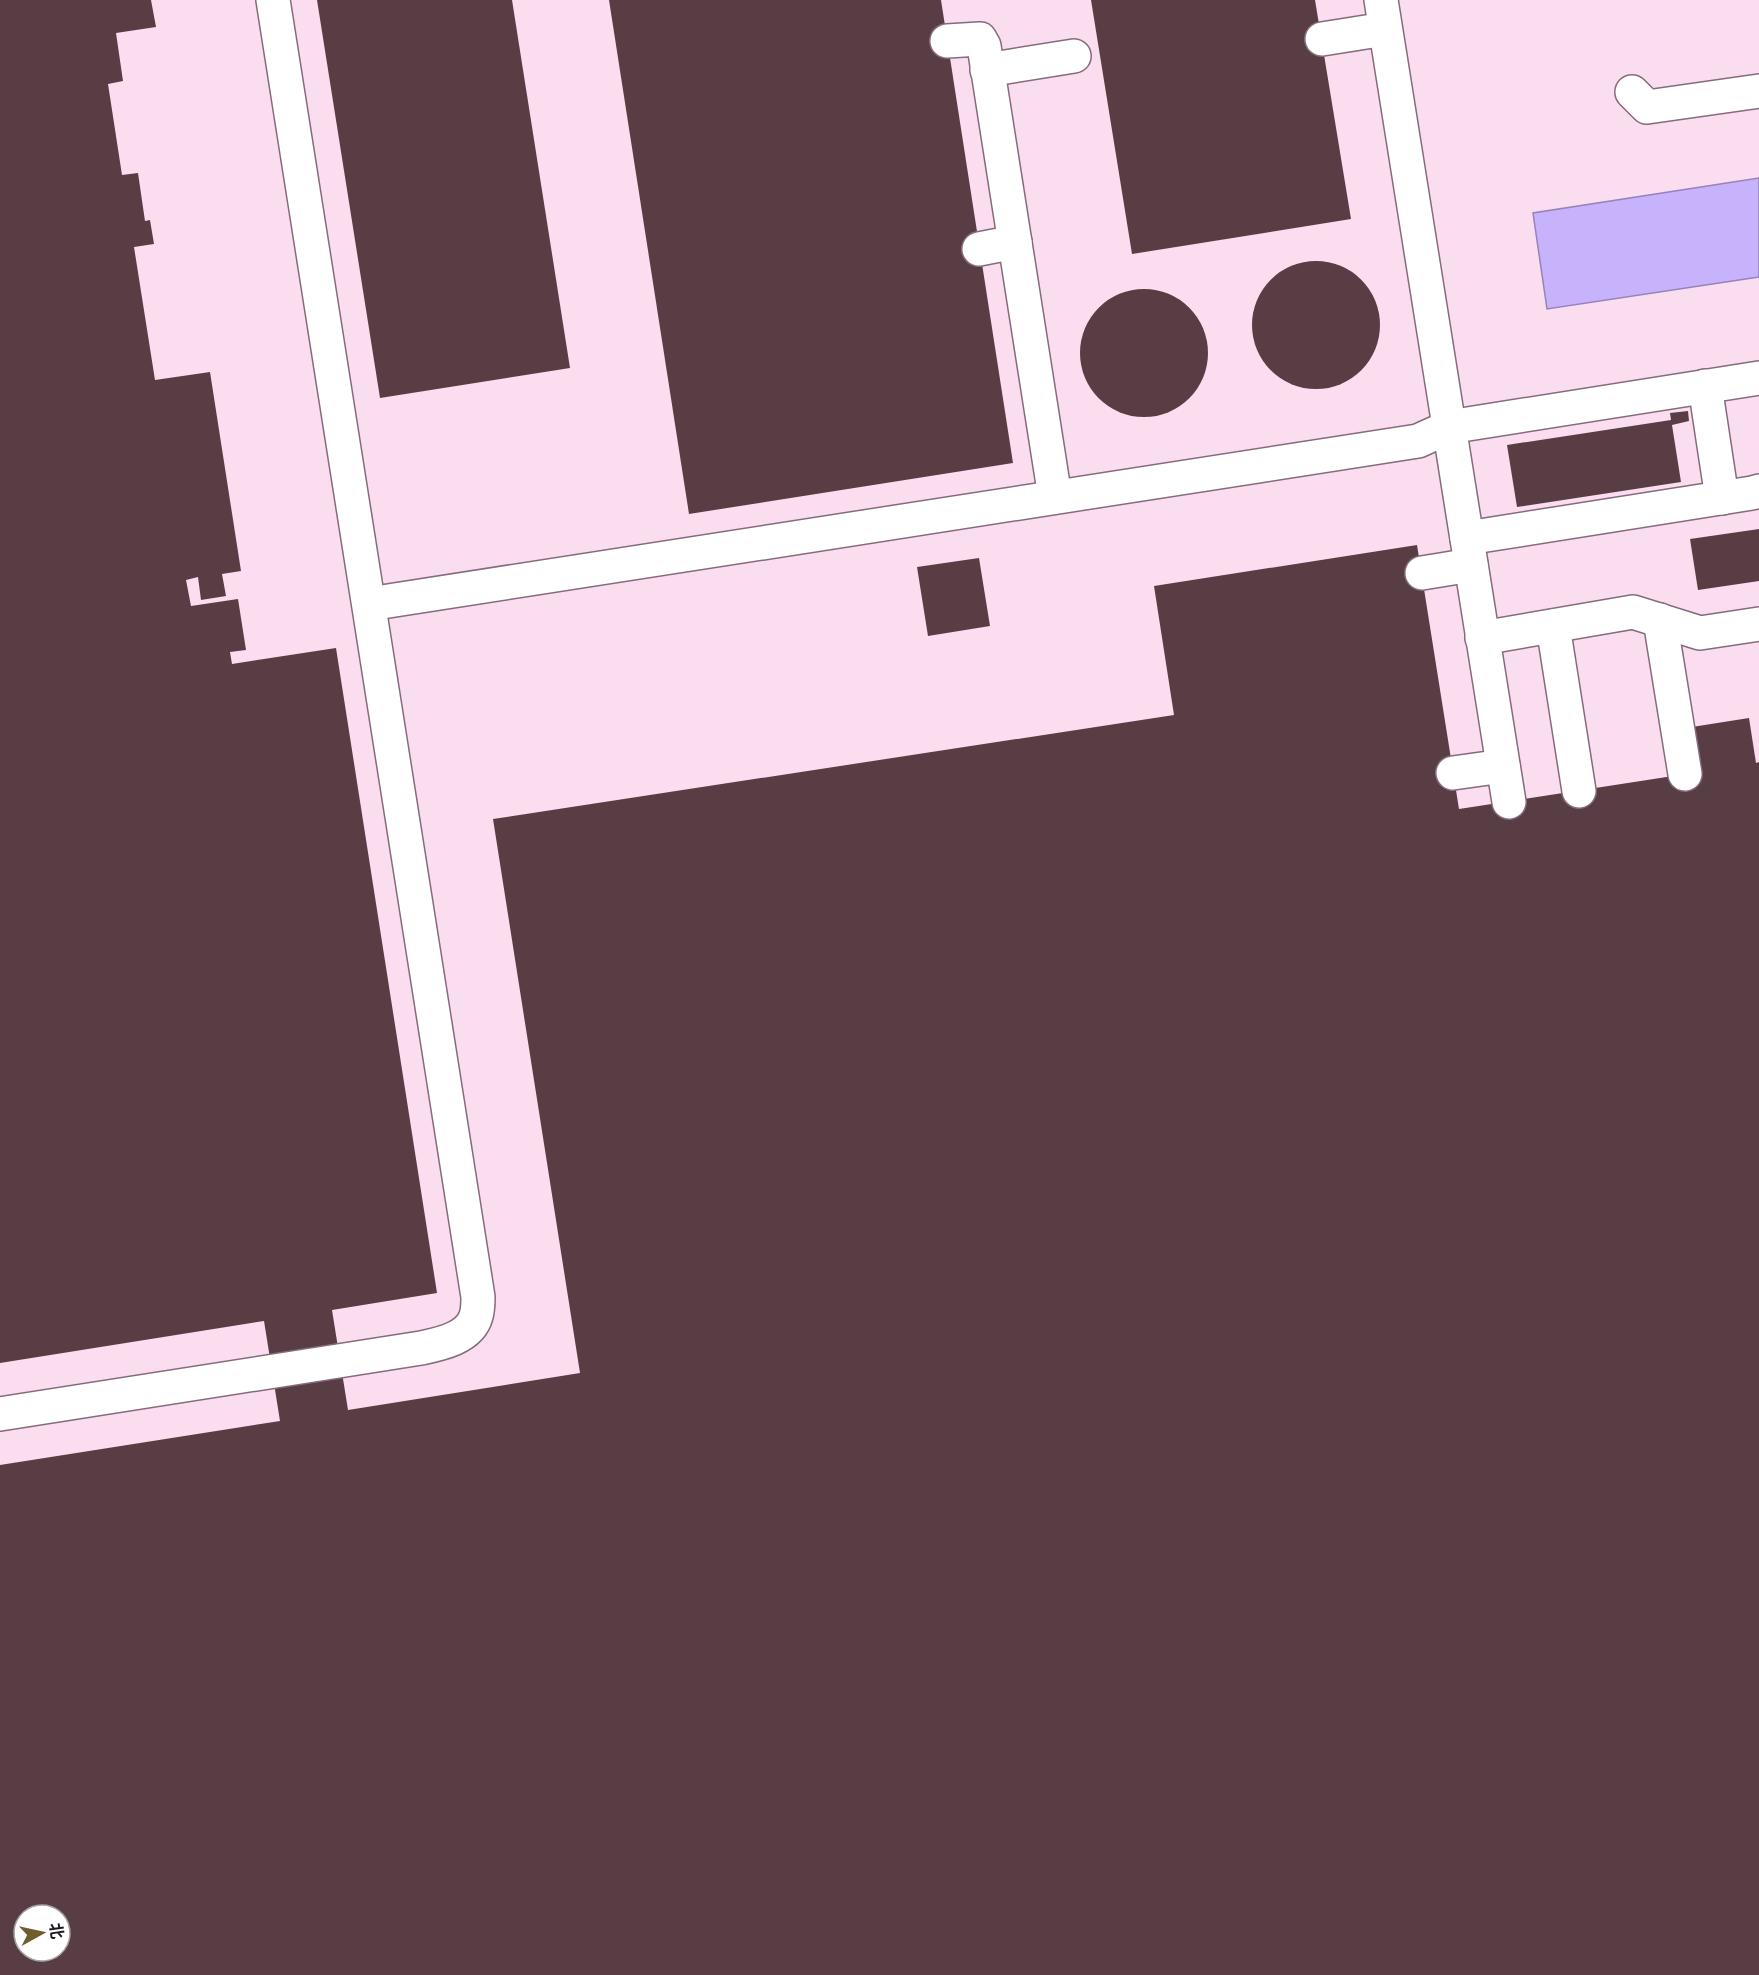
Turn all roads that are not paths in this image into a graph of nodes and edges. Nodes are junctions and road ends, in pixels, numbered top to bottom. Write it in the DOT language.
graph roads {
  1 [pos="273,0"];
  2 [pos="1383,15"];
  3 [pos="1322,39"];
  4 [pos="947,41"];
  5 [pos="1074,56"];
  6 [pos="987,70"];
  7 [pos="1759,91"];
  8 [pos="1632,92"];
  9 [pos="1015,242"];
  10 [pos="979,249"];
  11 [pos="1759,378"];
  12 [pos="1706,386"];
  13 [pos="1449,427"];
  14 [pos="1759,491"];
  15 [pos="1055,497"];
  16 [pos="1722,498"];
  17 [pos="1469,552"];
  18 [pos="1422,573"];
  19 [pos="369,604"];
  20 [pos="1660,620"];
  21 [pos="1759,624"];
  22 [pos="1553,626"];
  23 [pos="1482,638"];
  24 [pos="1503,766"];
  25 [pos="1453,773"];
  26 [pos="1685,774"];
  27 [pos="1579,791"];
  28 [pos="1509,802"];
  29 [pos="0,1414"];
  1 -- 19 [label="lane"];
  2 -- 3 [label="lane"];
  2 -- 13 [label="lane"];
  4 -- 6 [label="lane"];
  5 -- 6 [label="lane"];
  6 -- 9 [label="lane"];
  7 -- 8 [label="lane"];
  9 -- 10 [label="lane"];
  9 -- 15 [label="lane"];
  11 -- 12 [label="lane"];
  12 -- 13 [label="lane"];
  12 -- 16 [label="lane"];
  13 -- 15 [label="lane"];
  13 -- 17 [label="lane"];
  14 -- 16 [label="lane"];
  15 -- 19 [label="lane"];
  16 -- 17 [label="lane"];
  17 -- 18 [label="lane"];
  17 -- 23 [label="lane"];
  19 -- 29 [label="lane"];
  20 -- 21 [label="lane"];
  20 -- 22 [label="lane"];
  20 -- 26 [label="lane"];
  22 -- 23 [label="lane"];
  22 -- 27 [label="lane"];
  23 -- 24 [label="lane"];
  24 -- 25 [label="lane"];
  24 -- 28 [label="lane"];
}
